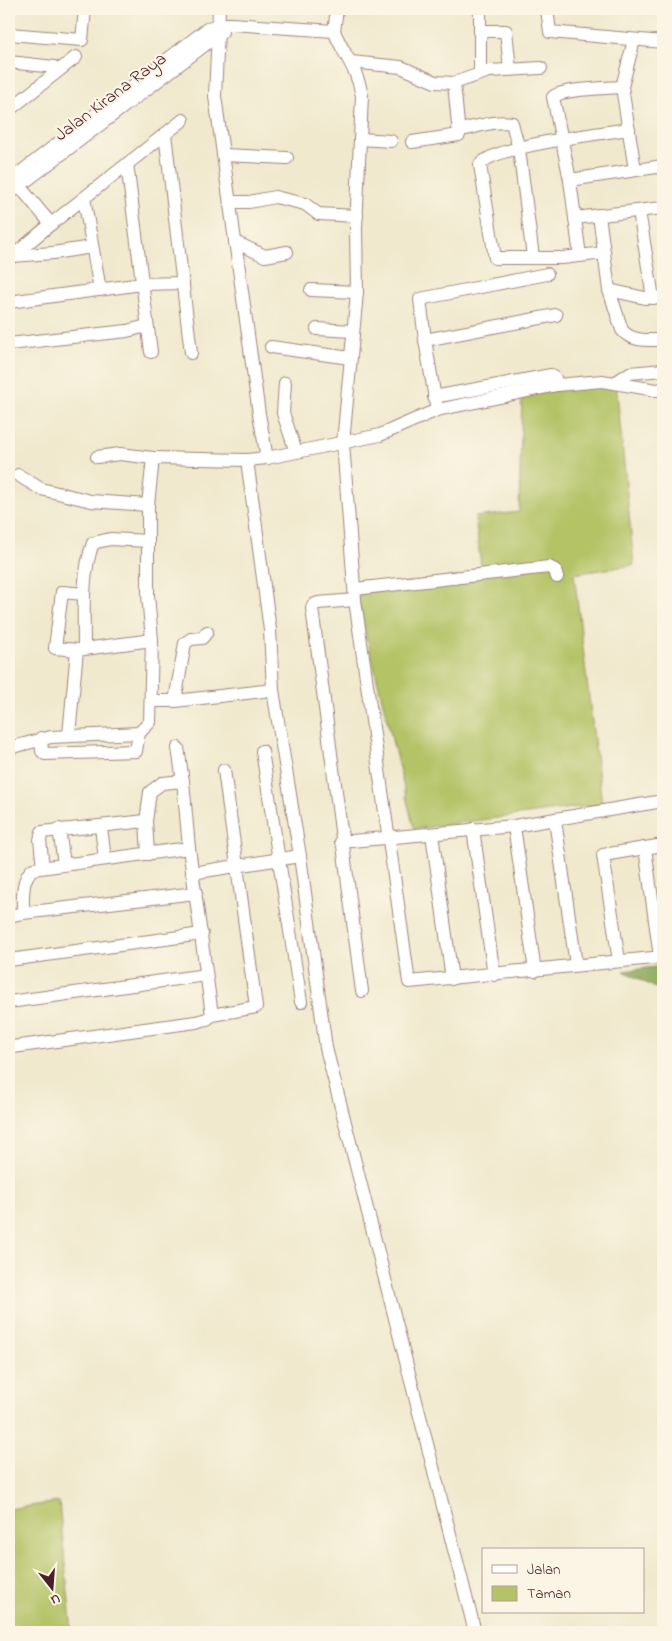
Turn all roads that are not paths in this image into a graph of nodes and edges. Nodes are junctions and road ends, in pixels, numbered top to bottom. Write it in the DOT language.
graph roads {
  1 [pos="85,9"];
  2 [pos="219,9"];
  3 [pos="337,9"];
  4 [pos="480,9"];
  5 [pos="547,9"];
  6 [pos="218,30"];
  7 [pos="334,31"];
  8 [pos="481,31"];
  9 [pos="9,34"];
  10 [pos="634,40"];
  11 [pos="663,42"];
  12 [pos="76,57"];
  13 [pos="9,62"];
  14 [pos="351,62"];
  15 [pos="541,68"];
  16 [pos="510,69"];
  17 [pos="57,71"];
  18 [pos="480,74"];
  19 [pos="454,83"];
  20 [pos="622,87"];
  21 [pos="9,109"];
  22 [pos="183,120"];
  23 [pos="460,130"];
  24 [pos="629,130"];
  25 [pos="165,134"];
  26 [pos="360,139"];
  27 [pos="560,139"];
  28 [pos="391,141"];
  29 [pos="412,142"];
  30 [pos="519,149"];
  31 [pos="223,155"];
  32 [pos="287,158"];
  33 [pos="127,164"];
  34 [pos="663,166"];
  35 [pos="635,170"];
  36 [pos="12,179"];
  37 [pos="570,180"];
  38 [pos="9,194"];
  39 [pos="84,198"];
  40 [pos="230,202"];
  41 [pos="663,208"];
  42 [pos="640,211"];
  43 [pos="599,215"];
  44 [pos="357,216"];
  45 [pos="575,218"];
  46 [pos="51,224"];
  47 [pos="235,242"];
  48 [pos="92,247"];
  49 [pos="287,252"];
  50 [pos="604,253"];
  51 [pos="580,256"];
  52 [pos="10,257"];
  53 [pos="533,257"];
  54 [pos="547,274"];
  55 [pos="183,283"];
  56 [pos="142,284"];
  57 [pos="100,290"];
  58 [pos="311,290"];
  59 [pos="609,290"];
  60 [pos="357,292"];
  61 [pos="658,297"];
  62 [pos="9,302"];
  63 [pos="556,315"];
  64 [pos="147,326"];
  65 [pos="317,329"];
  66 [pos="353,331"];
  67 [pos="425,340"];
  68 [pos="663,340"];
  69 [pos="9,344"];
  70 [pos="271,347"];
  71 [pos="152,352"];
  72 [pos="191,353"];
  73 [pos="350,358"];
  74 [pos="663,370"];
  75 [pos="616,382"];
  76 [pos="285,383"];
  77 [pos="663,389"];
  78 [pos="436,404"];
  79 [pos="343,443"];
  80 [pos="296,452"];
  81 [pos="96,458"];
  82 [pos="153,458"];
  83 [pos="267,458"];
  84 [pos="247,460"];
  85 [pos="18,475"];
  86 [pos="148,505"];
  87 [pos="148,541"];
  88 [pos="557,577"];
  89 [pos="84,594"];
  90 [pos="355,595"];
  91 [pos="207,632"];
  92 [pos="152,640"];
  93 [pos="80,649"];
  94 [pos="273,690"];
  95 [pos="152,701"];
  96 [pos="175,701"];
  97 [pos="139,733"];
  98 [pos="92,734"];
  99 [pos="69,736"];
  100 [pos="41,738"];
  101 [pos="9,748"];
  102 [pos="178,748"];
  103 [pos="262,751"];
  104 [pos="92,753"];
  105 [pos="224,770"];
  106 [pos="183,781"];
  107 [pos="663,801"];
  108 [pos="555,820"];
  109 [pos="146,821"];
  110 [pos="514,826"];
  111 [pos="101,828"];
  112 [pos="474,829"];
  113 [pos="59,830"];
  114 [pos="432,834"];
  115 [pos="388,838"];
  116 [pos="341,842"];
  117 [pos="663,845"];
  118 [pos="189,848"];
  119 [pos="645,848"];
  120 [pos="148,854"];
  121 [pos="300,856"];
  122 [pos="280,858"];
  123 [pos="105,859"];
  124 [pos="64,864"];
  125 [pos="237,865"];
  126 [pos="43,867"];
  127 [pos="192,873"];
  128 [pos="196,893"];
  129 [pos="23,913"];
  130 [pos="9,916"];
  131 [pos="202,934"];
  132 [pos="662,957"];
  133 [pos="9,960"];
  134 [pos="619,961"];
  135 [pos="576,965"];
  136 [pos="535,971"];
  137 [pos="206,975"];
  138 [pos="494,975"];
  139 [pos="452,978"];
  140 [pos="362,991"];
  141 [pos="9,1002"];
  142 [pos="300,1002"];
  143 [pos="212,1015"];
  144 [pos="9,1045"];
  145 [pos="475,1632"];
  1 -- 9 [label="street"];
  2 -- 6 [label="street"];
  3 -- 7 [label="street"];
  4 -- 8 [label="street"];
  5 -- 10 [label="street"];
  6 -- 7 [label="street"];
  6 -- 31 [label="street"];
  6 -- 36 [label="street, Jalan Kirana Raya"];
  7 -- 14 [label="street"];
  8 -- 16 [label="street"];
  8 -- 18 [label="street"];
  10 -- 11 [label="street"];
  10 -- 20 [label="street"];
  12 -- 17 [label="street"];
  13 -- 17 [label="street"];
  14 -- 19 [label="street"];
  14 -- 26 [label="street"];
  15 -- 16 [label="street"];
  16 -- 18 [label="street"];
  17 -- 21 [label="street"];
  18 -- 19 [label="street"];
  19 -- 23 [label="street"];
  20 -- 24 [label="street"];
  20 -- 27 [label="street"];
  22 -- 25 [label="street"];
  23 -- 29 [label="street"];
  23 -- 30 [label="street"];
  24 -- 27 [label="street"];
  24 -- 35 [label="street"];
  25 -- 33 [label="street"];
  25 -- 55 [label="street"];
  26 -- 28 [label="street"];
  26 -- 44 [label="street"];
  27 -- 30 [label="street"];
  27 -- 37 [label="street"];
  30 -- 53 [label="street"];
  30 -- 53 [label="street"];
  31 -- 32 [label="street"];
  31 -- 40 [label="street"];
  33 -- 39 [label="street"];
  33 -- 56 [label="street"];
  34 -- 35 [label="street"];
  35 -- 37 [label="street"];
  36 -- 38 [label="street, Jalan Kirana Raya"];
  36 -- 46 [label="street"];
  37 -- 45 [label="street"];
  39 -- 46 [label="street"];
  39 -- 48 [label="street"];
  40 -- 44 [label="street"];
  40 -- 47 [label="street"];
  41 -- 42 [label="street"];
  42 -- 43 [label="street"];
  42 -- 61 [label="street"];
  43 -- 45 [label="street"];
  43 -- 50 [label="street"];
  44 -- 60 [label="street"];
  45 -- 51 [label="street"];
  46 -- 52 [label="street"];
  47 -- 49 [label="street"];
  47 -- 83 [label="street"];
  48 -- 52 [label="street"];
  48 -- 57 [label="street"];
  50 -- 51 [label="street"];
  50 -- 59 [label="street"];
  51 -- 53 [label="street"];
  54 -- 67 [label="street"];
  55 -- 56 [label="street"];
  55 -- 72 [label="street"];
  56 -- 57 [label="street"];
  56 -- 64 [label="street"];
  57 -- 62 [label="street"];
  58 -- 60 [label="street"];
  59 -- 61 [label="street"];
  59 -- 68 [label="street"];
  60 -- 66 [label="street"];
  63 -- 67 [label="street"];
  64 -- 69 [label="street"];
  64 -- 71 [label="street"];
  65 -- 66 [label="street"];
  66 -- 73 [label="street"];
  67 -- 78 [label="street"];
  70 -- 73 [label="street"];
  73 -- 79 [label="street"];
  74 -- 75 [label="street"];
  75 -- 77 [label="street"];
  75 -- 78 [label="street"];
  76 -- 80 [label="street"];
  78 -- 79 [label="street"];
  79 -- 80 [label="street"];
  79 -- 90 [label="street"];
  80 -- 83 [label="street"];
  81 -- 82 [label="street"];
  82 -- 84 [label="street"];
  82 -- 86 [label="street"];
  83 -- 84 [label="street"];
  84 -- 94 [label="street"];
  85 -- 86 [label="street"];
  86 -- 87 [label="street"];
  87 -- 89 [label="street"];
  87 -- 92 [label="street"];
  88 -- 90 [label="street"];
  89 -- 93 [label="street"];
  89 -- 93 [label="street"];
  90 -- 115 [label="street"];
  90 -- 116 [label="street"];
  91 -- 96 [label="street"];
  92 -- 93 [label="street"];
  92 -- 95 [label="street"];
  93 -- 99 [label="street"];
  94 -- 96 [label="street"];
  94 -- 121 [label="street"];
  95 -- 96 [label="street"];
  95 -- 97 [label="street"];
  97 -- 98 [label="street"];
  97 -- 104 [label="street"];
  98 -- 99 [label="street"];
  98 -- 104 [label="street"];
  99 -- 100 [label="street"];
  100 -- 101 [label="street"];
  100 -- 104 [label="street"];
  102 -- 106 [label="street"];
  103 -- 122 [label="street"];
  105 -- 125 [label="street"];
  106 -- 109 [label="street"];
  106 -- 118 [label="street"];
  107 -- 108 [label="street"];
  108 -- 110 [label="street"];
  108 -- 135 [label="street"];
  109 -- 111 [label="street"];
  109 -- 120 [label="street"];
  110 -- 112 [label="street"];
  110 -- 136 [label="street"];
  111 -- 113 [label="street"];
  111 -- 123 [label="street"];
  112 -- 114 [label="street"];
  112 -- 138 [label="street"];
  113 -- 124 [label="street"];
  113 -- 126 [label="street"];
  114 -- 115 [label="street"];
  114 -- 139 [label="street"];
  115 -- 116 [label="street"];
  115 -- 139 [label="street"];
  116 -- 140 [label="street"];
  117 -- 119 [label="street"];
  118 -- 120 [label="street"];
  118 -- 127 [label="street"];
  119 -- 132 [label="street"];
  119 -- 134 [label="street"];
  120 -- 123 [label="street"];
  121 -- 122 [label="street"];
  121 -- 145 [label="street"];
  122 -- 125 [label="street"];
  122 -- 142 [label="street"];
  123 -- 124 [label="street"];
  124 -- 126 [label="street"];
  125 -- 127 [label="street"];
  125 -- 143 [label="street"];
  126 -- 129 [label="street"];
  127 -- 128 [label="street"];
  128 -- 129 [label="street"];
  128 -- 131 [label="street"];
  129 -- 130 [label="street"];
  131 -- 133 [label="street"];
  131 -- 137 [label="street"];
  132 -- 134 [label="street"];
  134 -- 135 [label="street"];
  135 -- 136 [label="street"];
  136 -- 138 [label="street"];
  137 -- 141 [label="street"];
  137 -- 143 [label="street"];
  138 -- 139 [label="street"];
  143 -- 144 [label="street"];
}
